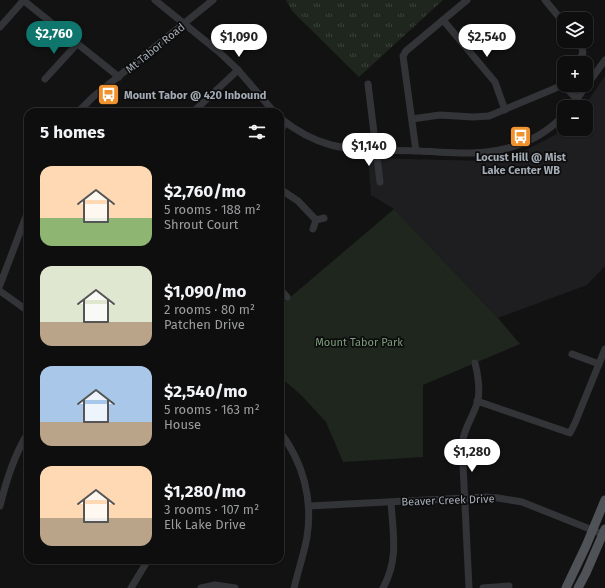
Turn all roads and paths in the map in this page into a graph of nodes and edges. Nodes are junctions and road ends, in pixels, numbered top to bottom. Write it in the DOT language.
graph roads {
  1 [pos="23,0"];
  2 [pos="155,0"];
  3 [pos="213,0"];
  4 [pos="467,0"];
  5 [pos="545,0"];
  6 [pos="557,15"];
  7 [pos="443,20"];
  8 [pos="185,23"];
  9 [pos="0,27"];
  10 [pos="77,44"];
  11 [pos="605,60"];
  12 [pos="238,70"];
  13 [pos="119,77"];
  14 [pos="46,80"];
  15 [pos="368,84"];
  16 [pos="557,88"];
  17 [pos="570,92"];
  18 [pos="577,99"];
  19 [pos="82,108"];
  20 [pos="196,108"];
  21 [pos="271,108"];
  22 [pos="505,110"];
  23 [pos="412,119"];
  24 [pos="284,121"];
  25 [pos="557,121"];
  26 [pos="377,150"];
  27 [pos="416,151"];
  28 [pos="380,182"];
  29 [pos="284,192"];
  30 [pos="324,218"];
  31 [pos="316,220"];
  32 [pos="24,229"];
  33 [pos="313,229"];
  34 [pos="0,285"];
  35 [pos="0,291"];
  36 [pos="284,294"];
  37 [pos="287,297"];
  38 [pos="24,308"];
  39 [pos="605,349"];
  40 [pos="572,354"];
  41 [pos="476,363"];
  42 [pos="599,364"];
  43 [pos="477,401"];
  44 [pos="284,438"];
  45 [pos="24,440"];
  46 [pos="464,498"];
  47 [pos="605,500"];
  48 [pos="391,502"];
  49 [pos="0,506"];
  50 [pos="309,506"];
  51 [pos="593,530"];
  52 [pos="604,533"];
  53 [pos="146,564"];
  54 [pos="509,586"];
  55 [pos="131,588"];
  56 [pos="201,588"];
  57 [pos="235,588"];
  58 [pos="294,588"];
  59 [pos="383,588"];
  60 [pos="469,588"];
  61 [pos="483,588"];
  62 [pos="566,588"];
  63 [pos="578,588"];
  1 -- 9 [label="street"];
  1 -- 10 [label="street"];
  2 -- 8 [label="street"];
  3 -- 8 [label="street, Mt Tabor Road"];
  4 -- 7 [label="street"];
  5 -- 6 [label="street"];
  7 -- 22 [label="street"];
  7 -- 23 [label="street"];
  8 -- 12 [label="street"];
  8 -- 13 [label="street, Mt Tabor Road"];
  10 -- 13 [label="street"];
  10 -- 14 [label="street"];
  11 -- 18 [label="street"];
  12 -- 20 [label="street"];
  12 -- 21 [label="street"];
  13 -- 19 [label="street, Mt Tabor Road"];
  15 -- 26 [label="street"];
  16 -- 22 [label="street"];
  17 -- 18 [label="street"];
  22 -- 23 [label="street"];
  23 -- 27 [label="street"];
  24 -- 26 [label="street"];
  25 -- 27 [label="street"];
  26 -- 27 [label="street"];
  26 -- 28 [label="street"];
  29 -- 31 [label="street"];
  30 -- 31 [label="street"];
  31 -- 33 [label="street"];
  32 -- 34 [label="street"];
  35 -- 38 [label="street"];
  36 -- 37 [label="street"];
  39 -- 42 [label="street"];
  40 -- 42 [label="street"];
  41 -- 43 [label="street"];
  42 -- 43 [label="street"];
  43 -- 46 [label="street"];
  44 -- 50 [label="street"];
  45 -- 49 [label="street"];
  46 -- 48 [label="street, Beaver Creek Drive"];
  46 -- 51 [label="street, Beaver Creek Drive"];
  46 -- 60 [label="street"];
  47 -- 51 [label="main road"];
  48 -- 50 [label="street, Beaver Creek Drive"];
  48 -- 59 [label="street"];
  50 -- 58 [label="street"];
  51 -- 52 [label="street, Beaver Creek Drive"];
  51 -- 62 [label="main road"];
  52 -- 63 [label="main road"];
  53 -- 55 [label="street"];
  54 -- 61 [label="street"];
  56 -- 57 [label="street"];
}
